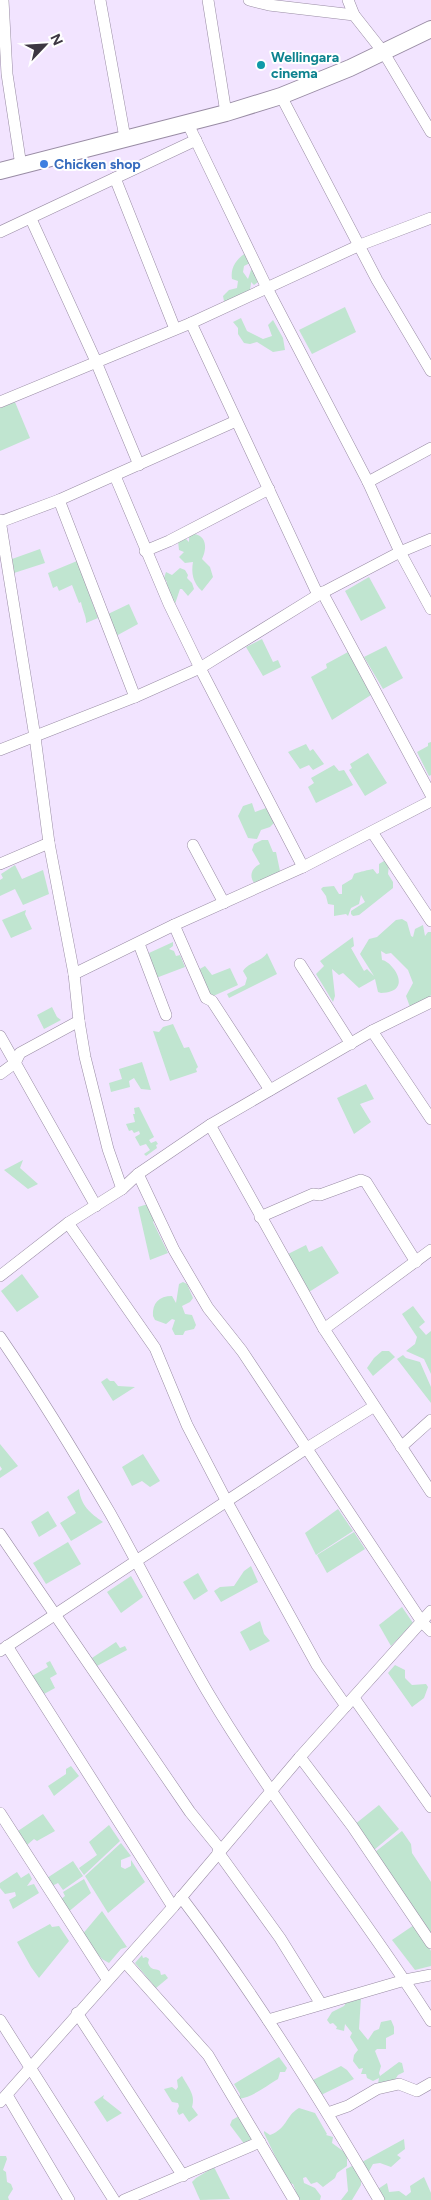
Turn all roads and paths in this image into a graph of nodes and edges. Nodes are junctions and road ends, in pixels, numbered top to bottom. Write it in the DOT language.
graph roads {
  1 [pos="3,0"];
  2 [pos="100,0"];
  3 [pos="208,0"];
  4 [pos="249,0"];
  5 [pos="348,0"];
  6 [pos="354,15"];
  7 [pos="431,29"];
  8 [pos="384,53"];
  9 [pos="3,74"];
  10 [pos="281,96"];
  11 [pos="226,113"];
  12 [pos="187,122"];
  13 [pos="431,132"];
  14 [pos="125,138"];
  15 [pos="196,140"];
  16 [pos="20,166"];
  17 [pos="0,171"];
  18 [pos="115,178"];
  19 [pos="431,218"];
  20 [pos="31,219"];
  21 [pos="0,232"];
  22 [pos="360,246"];
  23 [pos="268,290"];
  24 [pos="191,323"];
  25 [pos="176,329"];
  26 [pos="96,362"];
  27 [pos="431,371"];
  28 [pos="0,402"];
  29 [pos="236,421"];
  30 [pos="431,448"];
  31 [pos="139,465"];
  32 [pos="115,476"];
  33 [pos="368,482"];
  34 [pos="268,489"];
  35 [pos="59,500"];
  36 [pos="0,524"];
  37 [pos="431,539"];
  38 [pos="145,551"];
  39 [pos="400,552"];
  40 [pos="320,594"];
  41 [pos="431,609"];
  42 [pos="200,668"];
  43 [pos="135,697"];
  44 [pos="35,738"];
  45 [pos="0,750"];
  46 [pos="431,795"];
  47 [pos="431,801"];
  48 [pos="372,832"];
  49 [pos="49,843"];
  50 [pos="193,845"];
  51 [pos="0,864"];
  52 [pos="303,867"];
  53 [pos="224,903"];
  54 [pos="431,921"];
  55 [pos="174,925"];
  56 [pos="139,944"];
  57 [pos="300,964"];
  58 [pos="74,974"];
  59 [pos="431,1002"];
  60 [pos="166,1015"];
  61 [pos="78,1021"];
  62 [pos="372,1031"];
  63 [pos="0,1036"];
  64 [pos="352,1044"];
  65 [pos="15,1063"];
  66 [pos="0,1074"];
  67 [pos="270,1090"];
  68 [pos="431,1119"];
  69 [pos="210,1125"];
  70 [pos="138,1174"];
  71 [pos="122,1189"];
  72 [pos="96,1206"];
  73 [pos="260,1217"];
  74 [pos="68,1223"];
  75 [pos="431,1250"];
  76 [pos="416,1262"];
  77 [pos="0,1276"];
  78 [pos="324,1329"];
  79 [pos="0,1336"];
  80 [pos="373,1407"];
  81 [pos="431,1420"];
  82 [pos="401,1447"];
  83 [pos="307,1448"];
  84 [pos="431,1492"];
  85 [pos="227,1502"];
  86 [pos="0,1534"];
  87 [pos="135,1562"];
  88 [pos="431,1611"];
  89 [pos="54,1615"];
  90 [pos="422,1622"];
  91 [pos="431,1631"];
  92 [pos="4,1649"];
  93 [pos="350,1702"];
  94 [pos="300,1757"];
  95 [pos="272,1792"];
  96 [pos="431,1807"];
  97 [pos="0,1813"];
  98 [pos="219,1851"];
  99 [pos="181,1897"];
  100 [pos="173,1907"];
  101 [pos="431,1943"];
  102 [pos="125,1962"];
  103 [pos="431,1975"];
  104 [pos="107,1979"];
  105 [pos="405,1980"];
  106 [pos="321,2004"];
  107 [pos="77,2013"];
  108 [pos="0,2020"];
  109 [pos="268,2020"];
  110 [pos="431,2021"];
  111 [pos="30,2067"];
  112 [pos="431,2083"];
  113 [pos="4,2098"];
  114 [pos="328,2113"];
  115 [pos="260,2142"];
  116 [pos="183,2176"];
  117 [pos="69,2200"];
  118 [pos="114,2200"];
  119 [pos="124,2200"];
  120 [pos="294,2200"];
  121 [pos="380,2200"];
  1 -- 9 [label="street"];
  2 -- 14 [label="street"];
  3 -- 11 [label="street"];
  4 -- 6 [label="street"];
  5 -- 6 [label="street"];
  6 -- 8 [label="street"];
  7 -- 8 [label="street"];
  8 -- 10 [label="street"];
  8 -- 13 [label="street"];
  9 -- 16 [label="street"];
  10 -- 11 [label="street"];
  10 -- 22 [label="street"];
  11 -- 12 [label="street"];
  12 -- 14 [label="street"];
  12 -- 15 [label="street"];
  14 -- 16 [label="street"];
  15 -- 18 [label="street"];
  15 -- 23 [label="street"];
  16 -- 17 [label="street"];
  18 -- 20 [label="street"];
  18 -- 25 [label="street"];
  19 -- 22 [label="street"];
  20 -- 21 [label="street"];
  20 -- 26 [label="street"];
  22 -- 23 [label="street"];
  22 -- 27 [label="street"];
  23 -- 24 [label="street"];
  23 -- 33 [label="street"];
  24 -- 25 [label="street"];
  24 -- 29 [label="street"];
  25 -- 26 [label="street"];
  26 -- 28 [label="street"];
  26 -- 31 [label="street"];
  29 -- 31 [label="street"];
  29 -- 34 [label="street"];
  30 -- 33 [label="street"];
  31 -- 32 [label="street"];
  32 -- 35 [label="street"];
  32 -- 38 [label="street"];
  33 -- 39 [label="street"];
  34 -- 38 [label="street"];
  34 -- 40 [label="street"];
  35 -- 36 [label="street"];
  35 -- 43 [label="street"];
  36 -- 44 [label="street"];
  37 -- 39 [label="street"];
  38 -- 42 [label="street"];
  39 -- 40 [label="street"];
  39 -- 41 [label="street"];
  40 -- 42 [label="street"];
  40 -- 46 [label="street"];
  42 -- 43 [label="street"];
  42 -- 52 [label="street"];
  43 -- 44 [label="street"];
  44 -- 45 [label="street"];
  44 -- 49 [label="street"];
  47 -- 48 [label="street"];
  48 -- 52 [label="street"];
  48 -- 54 [label="street"];
  49 -- 51 [label="street"];
  49 -- 58 [label="street"];
  50 -- 53 [label="street"];
  52 -- 53 [label="street"];
  53 -- 55 [label="street"];
  55 -- 56 [label="street"];
  55 -- 67 [label="street"];
  56 -- 58 [label="street"];
  56 -- 60 [label="street"];
  57 -- 64 [label="street"];
  58 -- 61 [label="street"];
  59 -- 62 [label="street"];
  61 -- 65 [label="street"];
  61 -- 71 [label="street"];
  62 -- 64 [label="street"];
  62 -- 68 [label="street"];
  63 -- 65 [label="street"];
  64 -- 67 [label="street"];
  65 -- 66 [label="street"];
  65 -- 72 [label="street"];
  67 -- 69 [label="street"];
  69 -- 70 [label="street"];
  69 -- 73 [label="street"];
  70 -- 71 [label="street"];
  70 -- 83 [label="street"];
  71 -- 72 [label="street"];
  72 -- 74 [label="street"];
  73 -- 76 [label="street"];
  73 -- 78 [label="street"];
  74 -- 77 [label="street"];
  74 -- 85 [label="street"];
  75 -- 76 [label="street"];
  76 -- 78 [label="street"];
  78 -- 80 [label="street"];
  79 -- 87 [label="street"];
  80 -- 82 [label="street"];
  80 -- 83 [label="street"];
  81 -- 82 [label="street"];
  82 -- 84 [label="street"];
  83 -- 85 [label="street"];
  83 -- 90 [label="street"];
  85 -- 87 [label="street"];
  85 -- 93 [label="street"];
  86 -- 89 [label="street"];
  87 -- 89 [label="street"];
  87 -- 95 [label="street"];
  88 -- 90 [label="street"];
  89 -- 92 [label="street"];
  89 -- 98 [label="street"];
  90 -- 91 [label="street"];
  90 -- 93 [label="street"];
  92 -- 100 [label="street"];
  93 -- 94 [label="street"];
  93 -- 96 [label="street"];
  94 -- 95 [label="street"];
  94 -- 101 [label="street"];
  95 -- 98 [label="street"];
  95 -- 105 [label="street"];
  97 -- 104 [label="street"];
  98 -- 99 [label="street"];
  98 -- 106 [label="street"];
  99 -- 100 [label="street"];
  99 -- 109 [label="street"];
  100 -- 102 [label="street"];
  102 -- 104 [label="street"];
  102 -- 115 [label="street"];
  103 -- 105 [label="street"];
  104 -- 107 [label="street"];
  105 -- 106 [label="street"];
  105 -- 110 [label="street"];
  106 -- 109 [label="street"];
  107 -- 111 [label="street"];
  107 -- 116 [label="street"];
  108 -- 111 [label="street"];
  109 -- 114 [label="street"];
  111 -- 113 [label="street"];
  111 -- 118 [label="street"];
  112 -- 114 [label="street"];
  113 -- 117 [label="street"];
  114 -- 121 [label="street"];
  115 -- 116 [label="street"];
  115 -- 120 [label="street"];
  116 -- 119 [label="street"];
}
